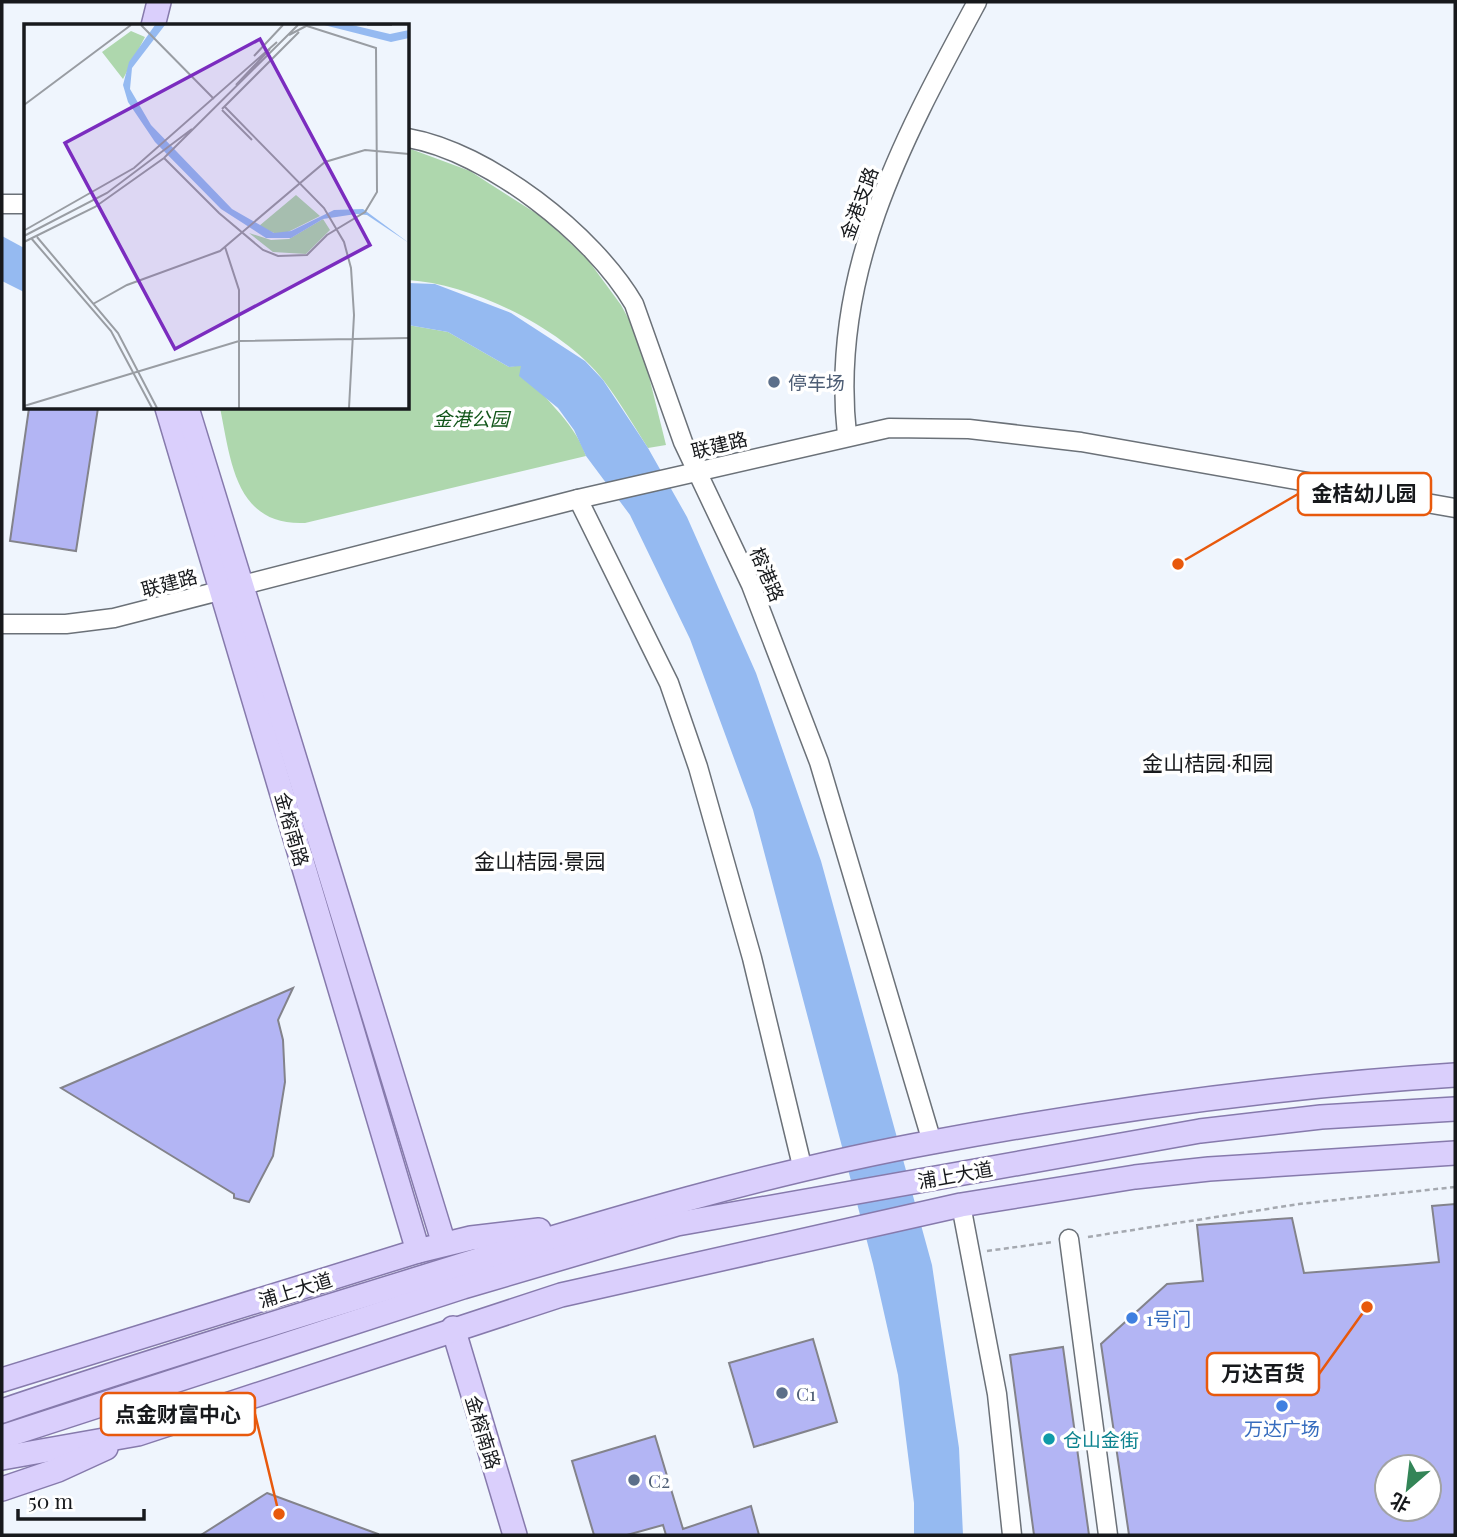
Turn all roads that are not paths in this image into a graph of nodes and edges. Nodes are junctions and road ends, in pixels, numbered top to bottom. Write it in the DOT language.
graph roads {
  1 [pos="159,2"];
  2 [pos="977,2"];
  3 [pos="154,24"];
  4 [pos="410,139"];
  5 [pos="2,204"];
  6 [pos="24,204"];
  7 [pos="168,410"];
  8 [pos="187,410"];
  9 [pos="847,435"];
  10 [pos="697,471"];
  11 [pos="578,499"];
  12 [pos="1455,508"];
  13 [pos="231,587"];
  14 [pos="2,624"];
  15 [pos="1455,1075"];
  16 [pos="1455,1110"];
  17 [pos="932,1142"];
  18 [pos="1455,1153"];
  19 [pos="803,1170"];
  20 [pos="961,1205"];
  21 [pos="595,1223"];
  22 [pos="1069,1240"];
  23 [pos="444,1244"];
  24 [pos="418,1251"];
  25 [pos="453,1328"];
  26 [pos="2,1380"];
  27 [pos="2,1412"];
  28 [pos="138,1434"];
  29 [pos="2,1437"];
  30 [pos="2,1458"];
  31 [pos="2,1489"];
  32 [pos="515,1535"];
  33 [pos="1012,1535"];
  34 [pos="1108,1535"];
  1 -- 3 [label="main road"];
  2 -- 9 [label="street, 金港支路"];
  4 -- 10 [label="street, 榕港路"];
  5 -- 6 [label="street"];
  7 -- 13 [label="main road, 金榕南路"];
  8 -- 13 [label="main road"];
  9 -- 10 [label="street, 联建路"];
  9 -- 12 [label="street, 联建路"];
  10 -- 11 [label="street, 联建路"];
  10 -- 17 [label="street, 榕港路"];
  11 -- 13 [label="street, 联建路"];
  11 -- 19 [label="street"];
  13 -- 14 [label="street, 联建路"];
  13 -- 23 [label="main road"];
  13 -- 24 [label="main road, 金榕南路"];
  15 -- 17 [label="main road, 浦上大道"];
  16 -- 29 [label="main road, 浦上大道"];
  17 -- 19 [label="main road, 浦上大道"];
  18 -- 20 [label="main road"];
  19 -- 21 [label="main road, 浦上大道"];
  20 -- 25 [label="main road"];
  20 -- 33 [label="street"];
  21 -- 23 [label="main road, 浦上大道"];
  21 -- 27 [label="main road, 浦上大道"];
  22 -- 34 [label="street"];
  23 -- 24 [label="main road, 浦上大道"];
  24 -- 26 [label="main road, 浦上大道"];
  25 -- 28 [label="main road"];
  25 -- 32 [label="main road, 金榕南路"];
  28 -- 30 [label="main road"];
  28 -- 31 [label="main road"];
}
